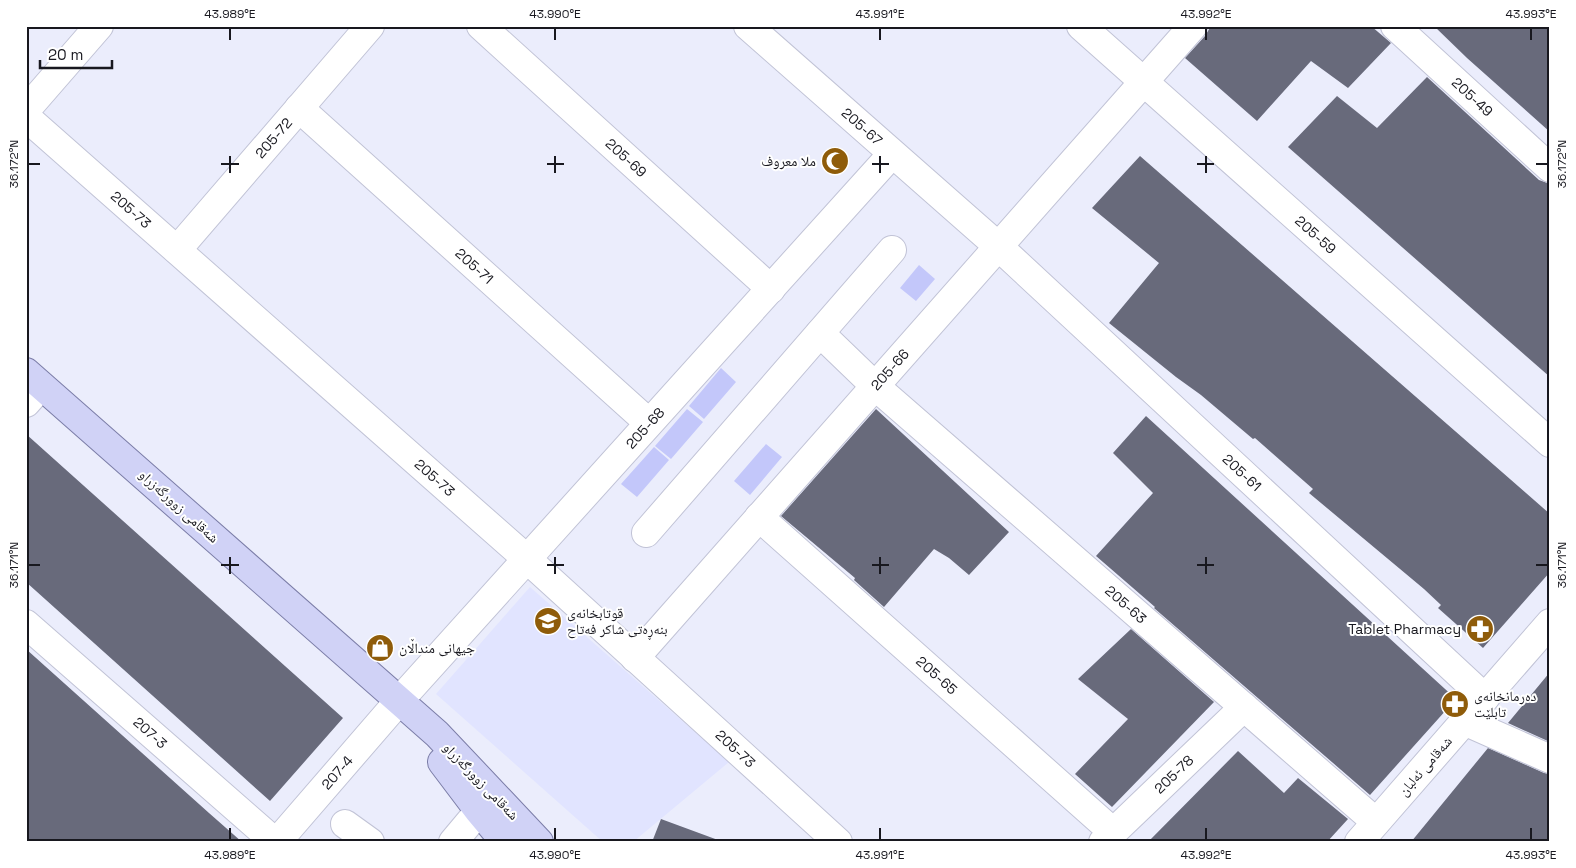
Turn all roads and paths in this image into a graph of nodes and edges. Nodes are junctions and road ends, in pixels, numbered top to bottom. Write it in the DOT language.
graph roads {
  1 [pos="99,26"];
  2 [pos="370,26"];
  3 [pos="481,26"];
  4 [pos="748,26"];
  5 [pos="1082,26"];
  6 [pos="1193,26"];
  7 [pos="1395,26"];
  8 [pos="1144,82"];
  9 [pos="300,108"];
  10 [pos="26,110"];
  11 [pos="26,118"];
  12 [pos="892,154"];
  13 [pos="1550,168"];
  14 [pos="999,247"];
  15 [pos="177,250"];
  16 [pos="892,250"];
  17 [pos="771,289"];
  18 [pos="820,334"];
  19 [pos="875,386"];
  20 [pos="31,387"];
  21 [pos="649,423"];
  22 [pos="1550,443"];
  23 [pos="759,517"];
  24 [pos="646,533"];
  25 [pos="527,559"];
  26 [pos="26,624"];
  27 [pos="1550,624"];
  28 [pos="635,658"];
  29 [pos="1485,698"];
  30 [pos="398,702"];
  31 [pos="1244,707"];
  32 [pos="1464,721"];
  33 [pos="1550,759"];
  34 [pos="479,812"];
  35 [pos="345,824"];
  36 [pos="1368,832"];
  37 [pos="1108,837"];
  38 [pos="276,842"];
  39 [pos="370,842"];
  40 [pos="453,842"];
  41 [pos="505,842"];
  42 [pos="539,842"];
  43 [pos="838,842"];
  1 -- 10 [label="street"];
  2 -- 9 [label="street, 205-72"];
  3 -- 17 [label="street, 205-69"];
  4 -- 12 [label="street, 205-67"];
  5 -- 8 [label="street, 205-59"];
  6 -- 8 [label="street, 205-66"];
  7 -- 13 [label="street, 205-49"];
  8 -- 14 [label="street, 205-66"];
  8 -- 22 [label="street, 205-59"];
  9 -- 15 [label="street, 205-72"];
  9 -- 21 [label="street, 205-71"];
  11 -- 15 [label="street, 205-73"];
  12 -- 14 [label="street, 205-67"];
  12 -- 17 [label="street, 205-68"];
  14 -- 19 [label="street, 205-66"];
  14 -- 29 [label="street, 205-61"];
  15 -- 25 [label="street, 205-73"];
  16 -- 18 [label="street"];
  17 -- 21 [label="street, 205-68"];
  18 -- 19 [label="street, 205-63"];
  18 -- 24 [label="street"];
  19 -- 23 [label="street, 205-66"];
  19 -- 31 [label="street, 205-63"];
  20 -- 30 [label="main road, شەقامی زوورگەزراو"];
  21 -- 25 [label="street, 205-68"];
  23 -- 28 [label="street, 205-66"];
  23 -- 37 [label="street, 205-65"];
  25 -- 28 [label="street, 205-73"];
  25 -- 30 [label="street, 205-68"];
  26 -- 38 [label="street, 207-3"];
  27 -- 29 [label="street, شەقامی ئەلبان"];
  28 -- 43 [label="street, 205-73"];
  29 -- 32 [label="street, شەقامی ئەلبان"];
  30 -- 34 [label="main road, شەقامی زوورگەزراو"];
  30 -- 38 [label="street, 207-4"];
  30 -- 42 [label="main road, شەقامی زوورگەزراو"];
  31 -- 36 [label="street, 205-63"];
  31 -- 37 [label="street, 205-78"];
  32 -- 33 [label="street"];
  32 -- 36 [label="street, شەقامی ئەلبان"];
  34 -- 40 [label="street"];
  34 -- 41 [label="main road, شەقامی زوورگەزراو"];
  35 -- 39 [label="street"];
}
